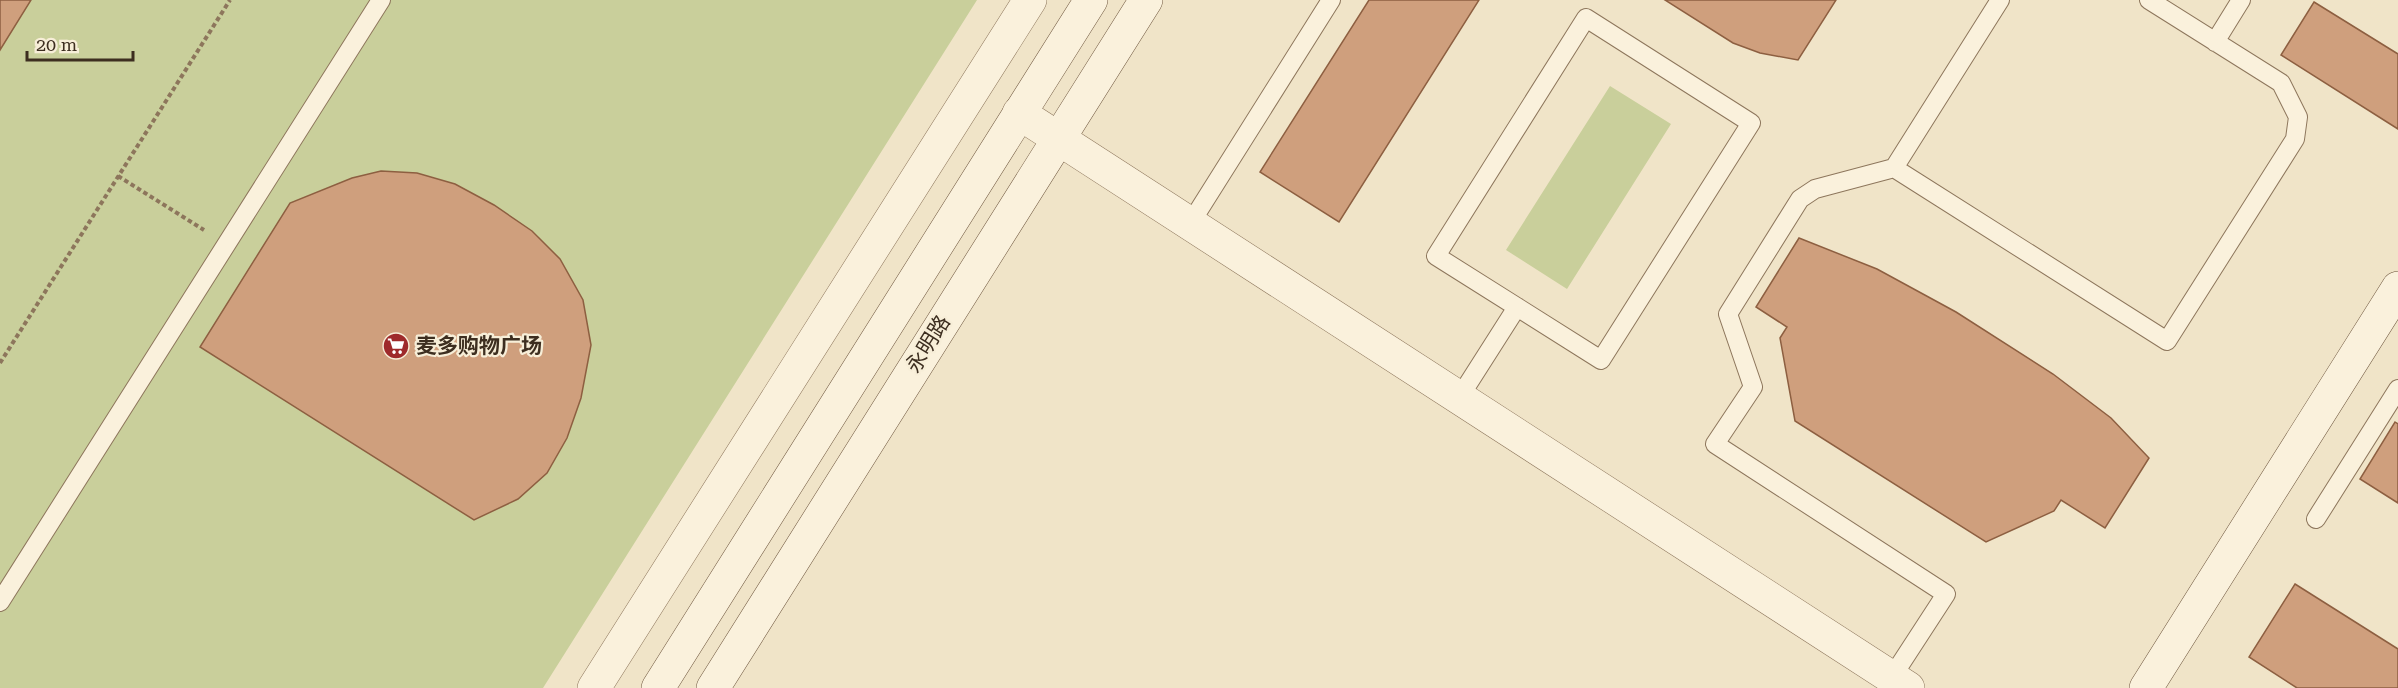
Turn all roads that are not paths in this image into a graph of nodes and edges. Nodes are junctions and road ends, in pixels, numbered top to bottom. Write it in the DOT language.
graph roads {
  1 [pos="381,0"];
  2 [pos="1030,0"];
  3 [pos="1091,0"];
  4 [pos="1146,0"];
  5 [pos="1331,0"];
  6 [pos="2000,0"];
  7 [pos="2149,0"];
  8 [pos="2241,0"];
  9 [pos="2215,42"];
  10 [pos="1019,113"];
  11 [pos="1058,138"];
  12 [pos="1894,168"];
  13 [pos="1190,224"];
  14 [pos="2398,288"];
  15 [pos="1517,307"];
  16 [pos="2398,389"];
  17 [pos="1459,398"];
  18 [pos="2316,519"];
  19 [pos="0,602"];
  20 [pos="1900,683"];
  21 [pos="665,685"];
  22 [pos="594,688"];
  23 [pos="712,688"];
  24 [pos="2146,688"];
  1 -- 19 [label="lane"];
  2 -- 22 [label="street"];
  3 -- 10 [label="street"];
  4 -- 11 [label="street, 永明路"];
  5 -- 13 [label="lane"];
  6 -- 12 [label="lane"];
  7 -- 9 [label="lane"];
  8 -- 9 [label="lane"];
  9 -- 12 [label="lane"];
  10 -- 11 [label="street"];
  10 -- 21 [label="street"];
  11 -- 13 [label="street"];
  11 -- 23 [label="street, 永明路"];
  12 -- 20 [label="lane"];
  13 -- 17 [label="street"];
  14 -- 24 [label="street"];
  15 -- 15 [label="lane"];
  15 -- 17 [label="lane"];
  16 -- 18 [label="lane"];
  17 -- 20 [label="street"];
}
